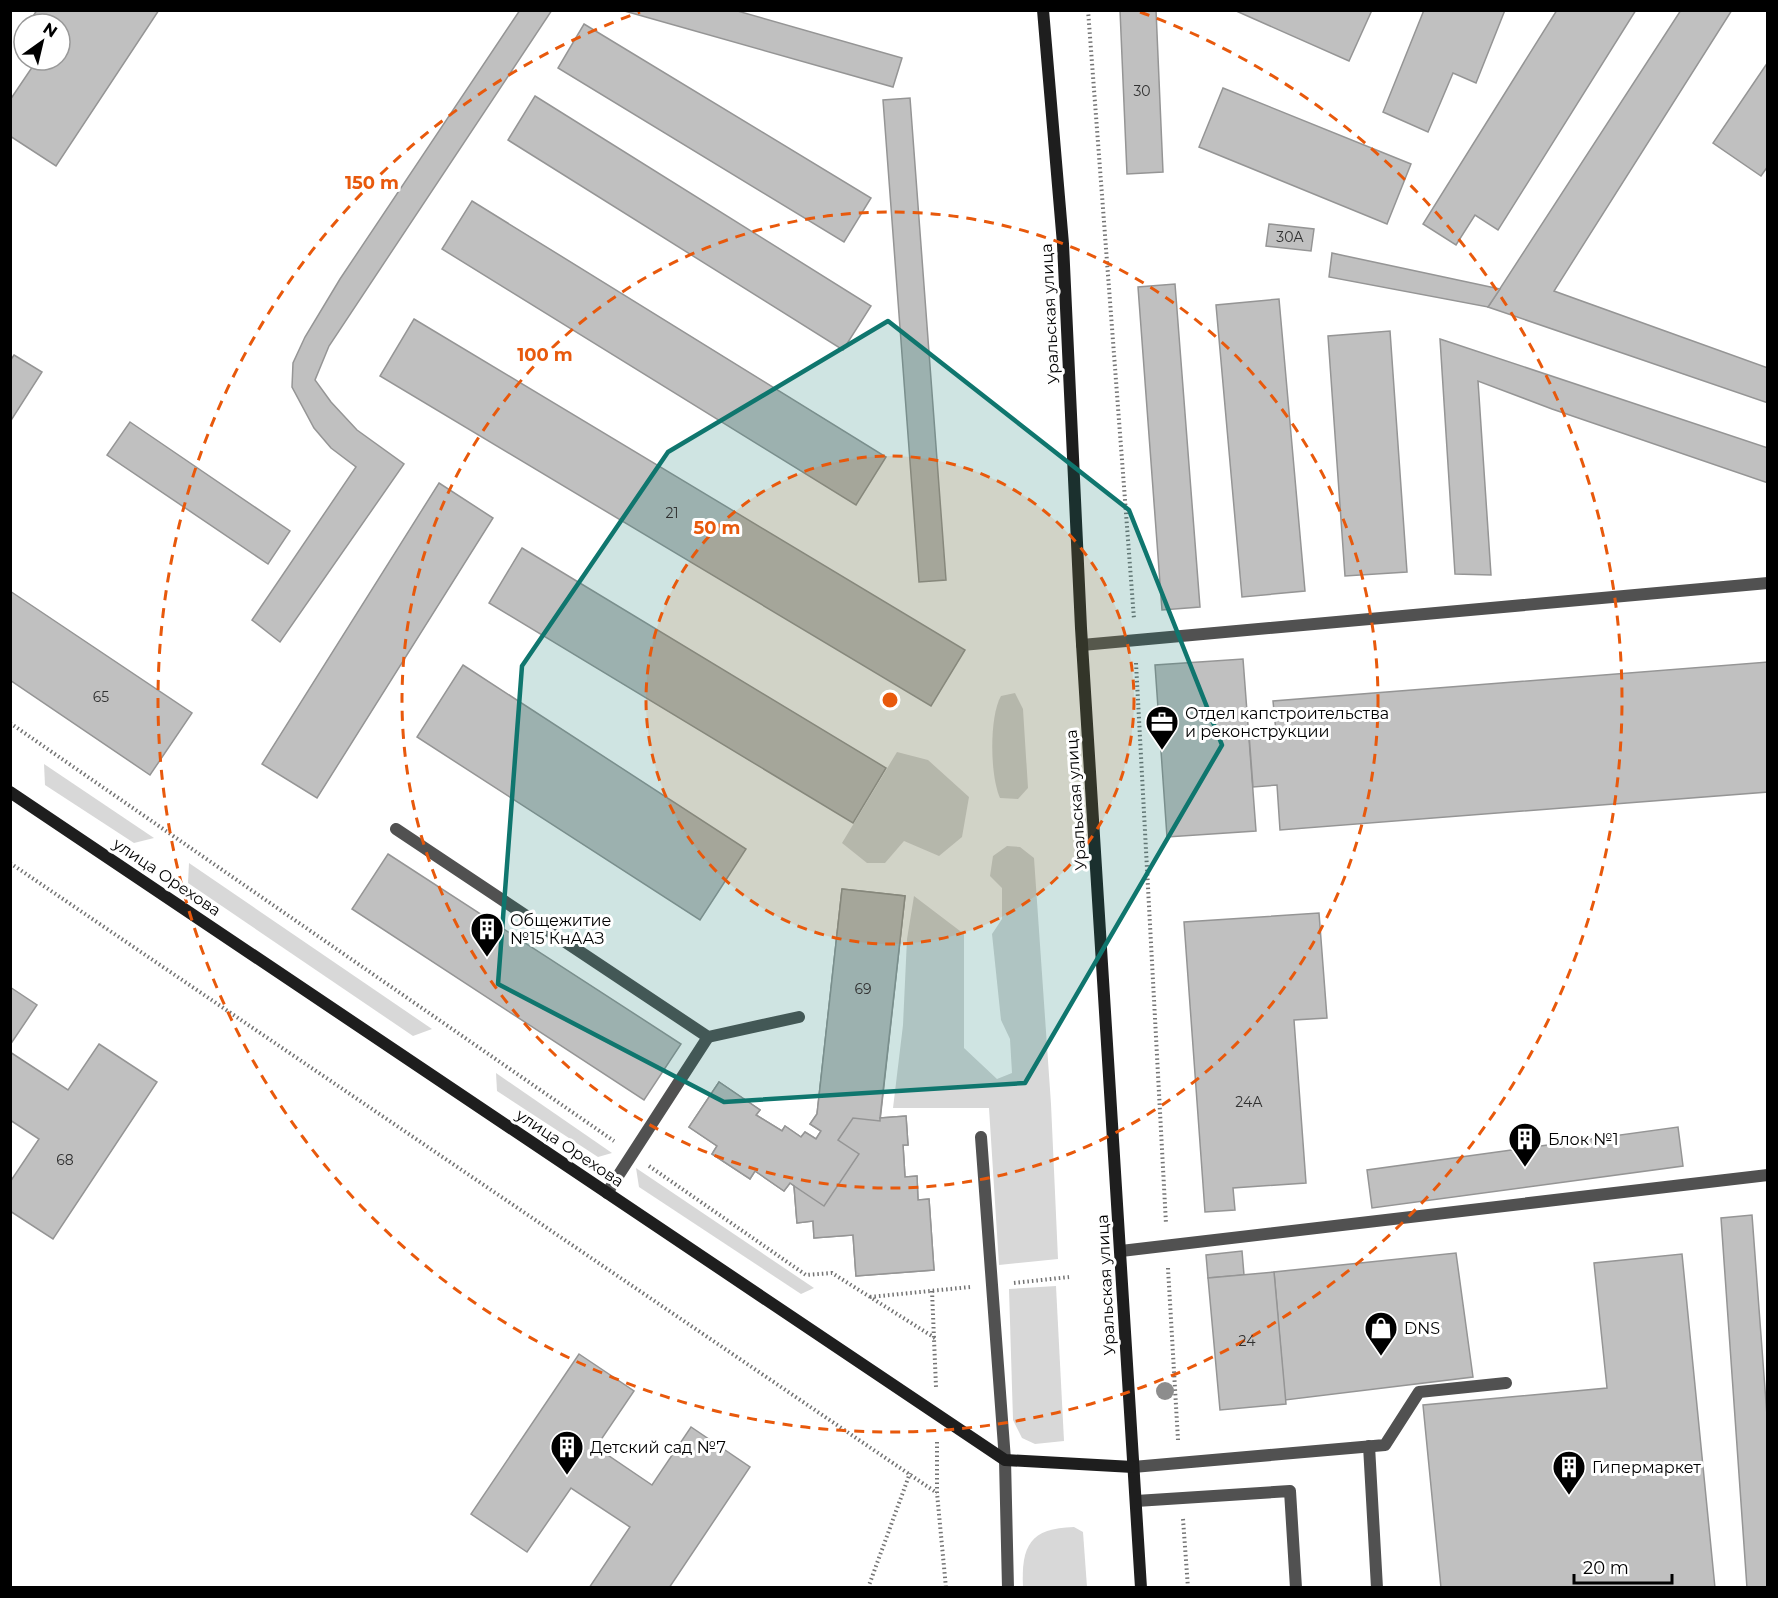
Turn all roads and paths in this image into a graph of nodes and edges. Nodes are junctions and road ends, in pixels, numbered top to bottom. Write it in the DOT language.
graph roads {
  1 [pos="1043,10"];
  2 [pos="1088,10"];
  3 [pos="1767,583"];
  4 [pos="1135,640"];
  5 [pos="1082,645"];
  6 [pos="10,723"];
  7 [pos="10,792"];
  8 [pos="396,829"];
  9 [pos="10,863"];
  10 [pos="799,1017"];
  11 [pos="708,1038"];
  12 [pos="981,1137"];
  13 [pos="632,1154"];
  14 [pos="1767,1174"];
  15 [pos="607,1193"];
  16 [pos="1167,1247"];
  17 [pos="1121,1251"];
  18 [pos="932,1292"];
  19 [pos="1506,1383"];
  20 [pos="1369,1446"];
  21 [pos="1005,1460"];
  22 [pos="1180,1463"];
  23 [pos="1133,1467"];
  24 [pos="910,1473"];
  25 [pos="1182,1498"];
  26 [pos="1136,1501"];
  27 [pos="868,1587"];
  28 [pos="946,1587"];
  29 [pos="1008,1587"];
  30 [pos="1142,1587"];
  31 [pos="1188,1587"];
  32 [pos="1296,1587"];
  33 [pos="1377,1587"];
  1 -- 5 [label="street, Уральская улица"];
  2 -- 4 [label="path"];
  3 -- 4 [label="lane"];
  4 -- 5 [label="lane"];
  4 -- 16 [label="path"];
  5 -- 17 [label="street, Уральская улица"];
  6 -- 13 [label="path"];
  7 -- 15 [label="street, улица Орехова"];
  8 -- 11 [label="lane"];
  9 -- 24 [label="path"];
  10 -- 11 [label="lane"];
  11 -- 13 [label="lane"];
  12 -- 21 [label="lane"];
  13 -- 15 [label="lane"];
  13 -- 18 [label="path"];
  14 -- 16 [label="lane"];
  15 -- 21 [label="street, улица Орехова"];
  16 -- 17 [label="lane"];
  16 -- 22 [label="path"];
  17 -- 23 [label="street, Уральская улица"];
  19 -- 20 [label="lane"];
  20 -- 22 [label="lane"];
  20 -- 33 [label="lane"];
  21 -- 23 [label="street"];
  21 -- 29 [label="lane"];
  22 -- 23 [label="lane"];
  23 -- 26 [label="street, Уральская улица"];
  24 -- 27 [label="path"];
  24 -- 28 [label="path"];
  25 -- 26 [label="lane"];
  25 -- 31 [label="path"];
  25 -- 32 [label="lane"];
  26 -- 30 [label="street, Уральская улица"];
}
